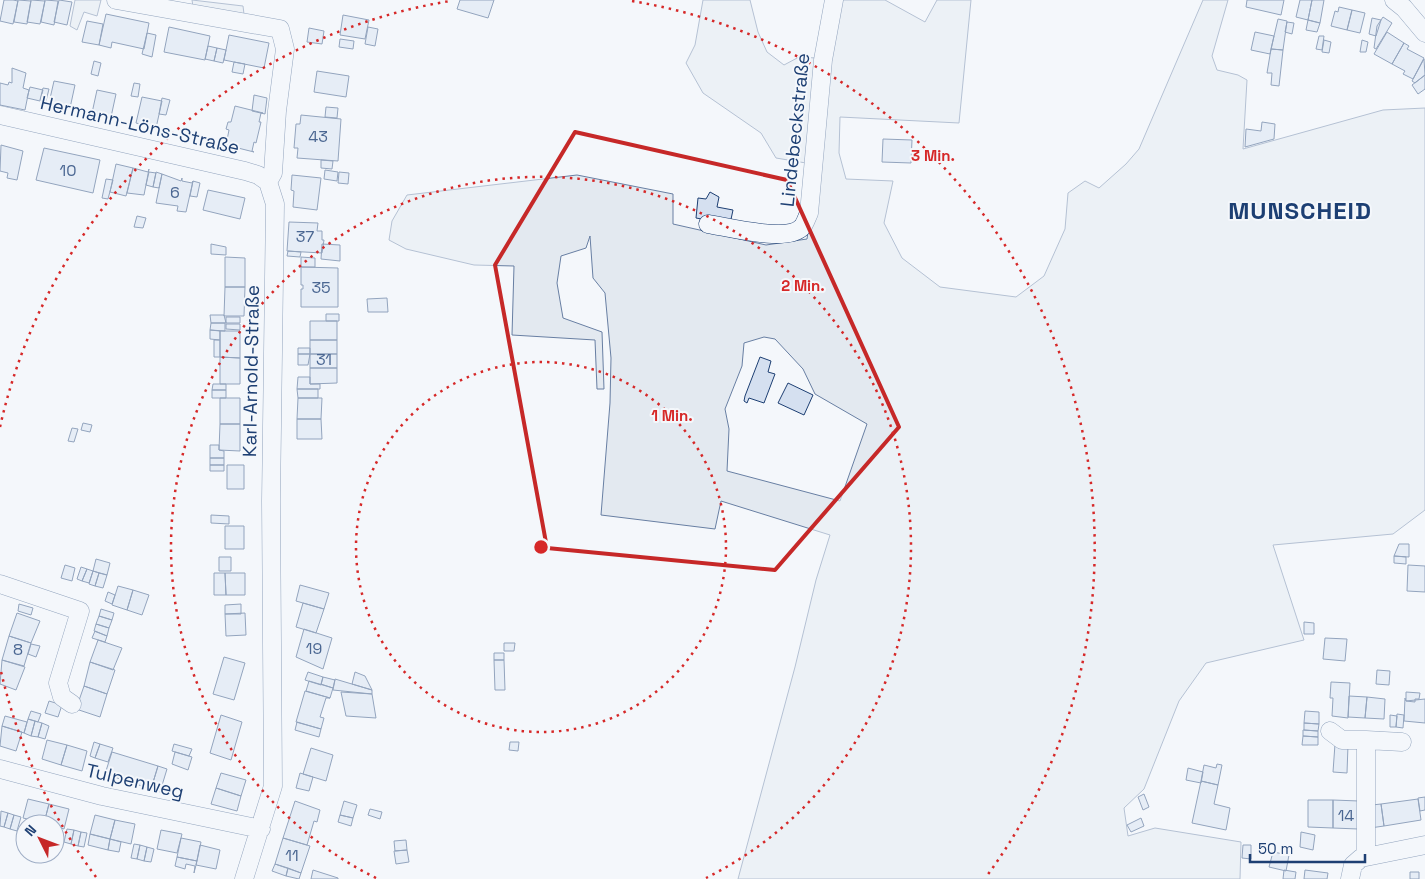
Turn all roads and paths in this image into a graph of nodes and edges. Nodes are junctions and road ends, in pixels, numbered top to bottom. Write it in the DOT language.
graph roads {
  1 [pos="116,0"];
  2 [pos="834,0"];
  3 [pos="1394,0"];
  4 [pos="1425,33"];
  5 [pos="0,115"];
  6 [pos="268,182"];
  7 [pos="708,224"];
  8 [pos="0,584"];
  9 [pos="72,704"];
  10 [pos="1330,731"];
  11 [pos="1366,740"];
  12 [pos="1402,742"];
  13 [pos="0,770"];
  14 [pos="261,829"];
  15 [pos="1425,845"];
  16 [pos="1366,855"];
  17 [pos="244,879"];
  18 [pos="1350,879"];
  1 -- 6 [label="street"];
  2 -- 7 [label="street, Lindebeckstraße"];
  3 -- 4 [label="street"];
  5 -- 6 [label="street, Hermann-Löns-Straße"];
  6 -- 14 [label="street, Karl-Arnold-Straße"];
  8 -- 9 [label="street"];
  10 -- 11 [label="street"];
  11 -- 12 [label="street"];
  11 -- 16 [label="street"];
  13 -- 14 [label="street, Tulpenweg"];
  14 -- 17 [label="street, Karl-Arnold-Straße"];
  15 -- 16 [label="street"];
  16 -- 18 [label="street"];
}
